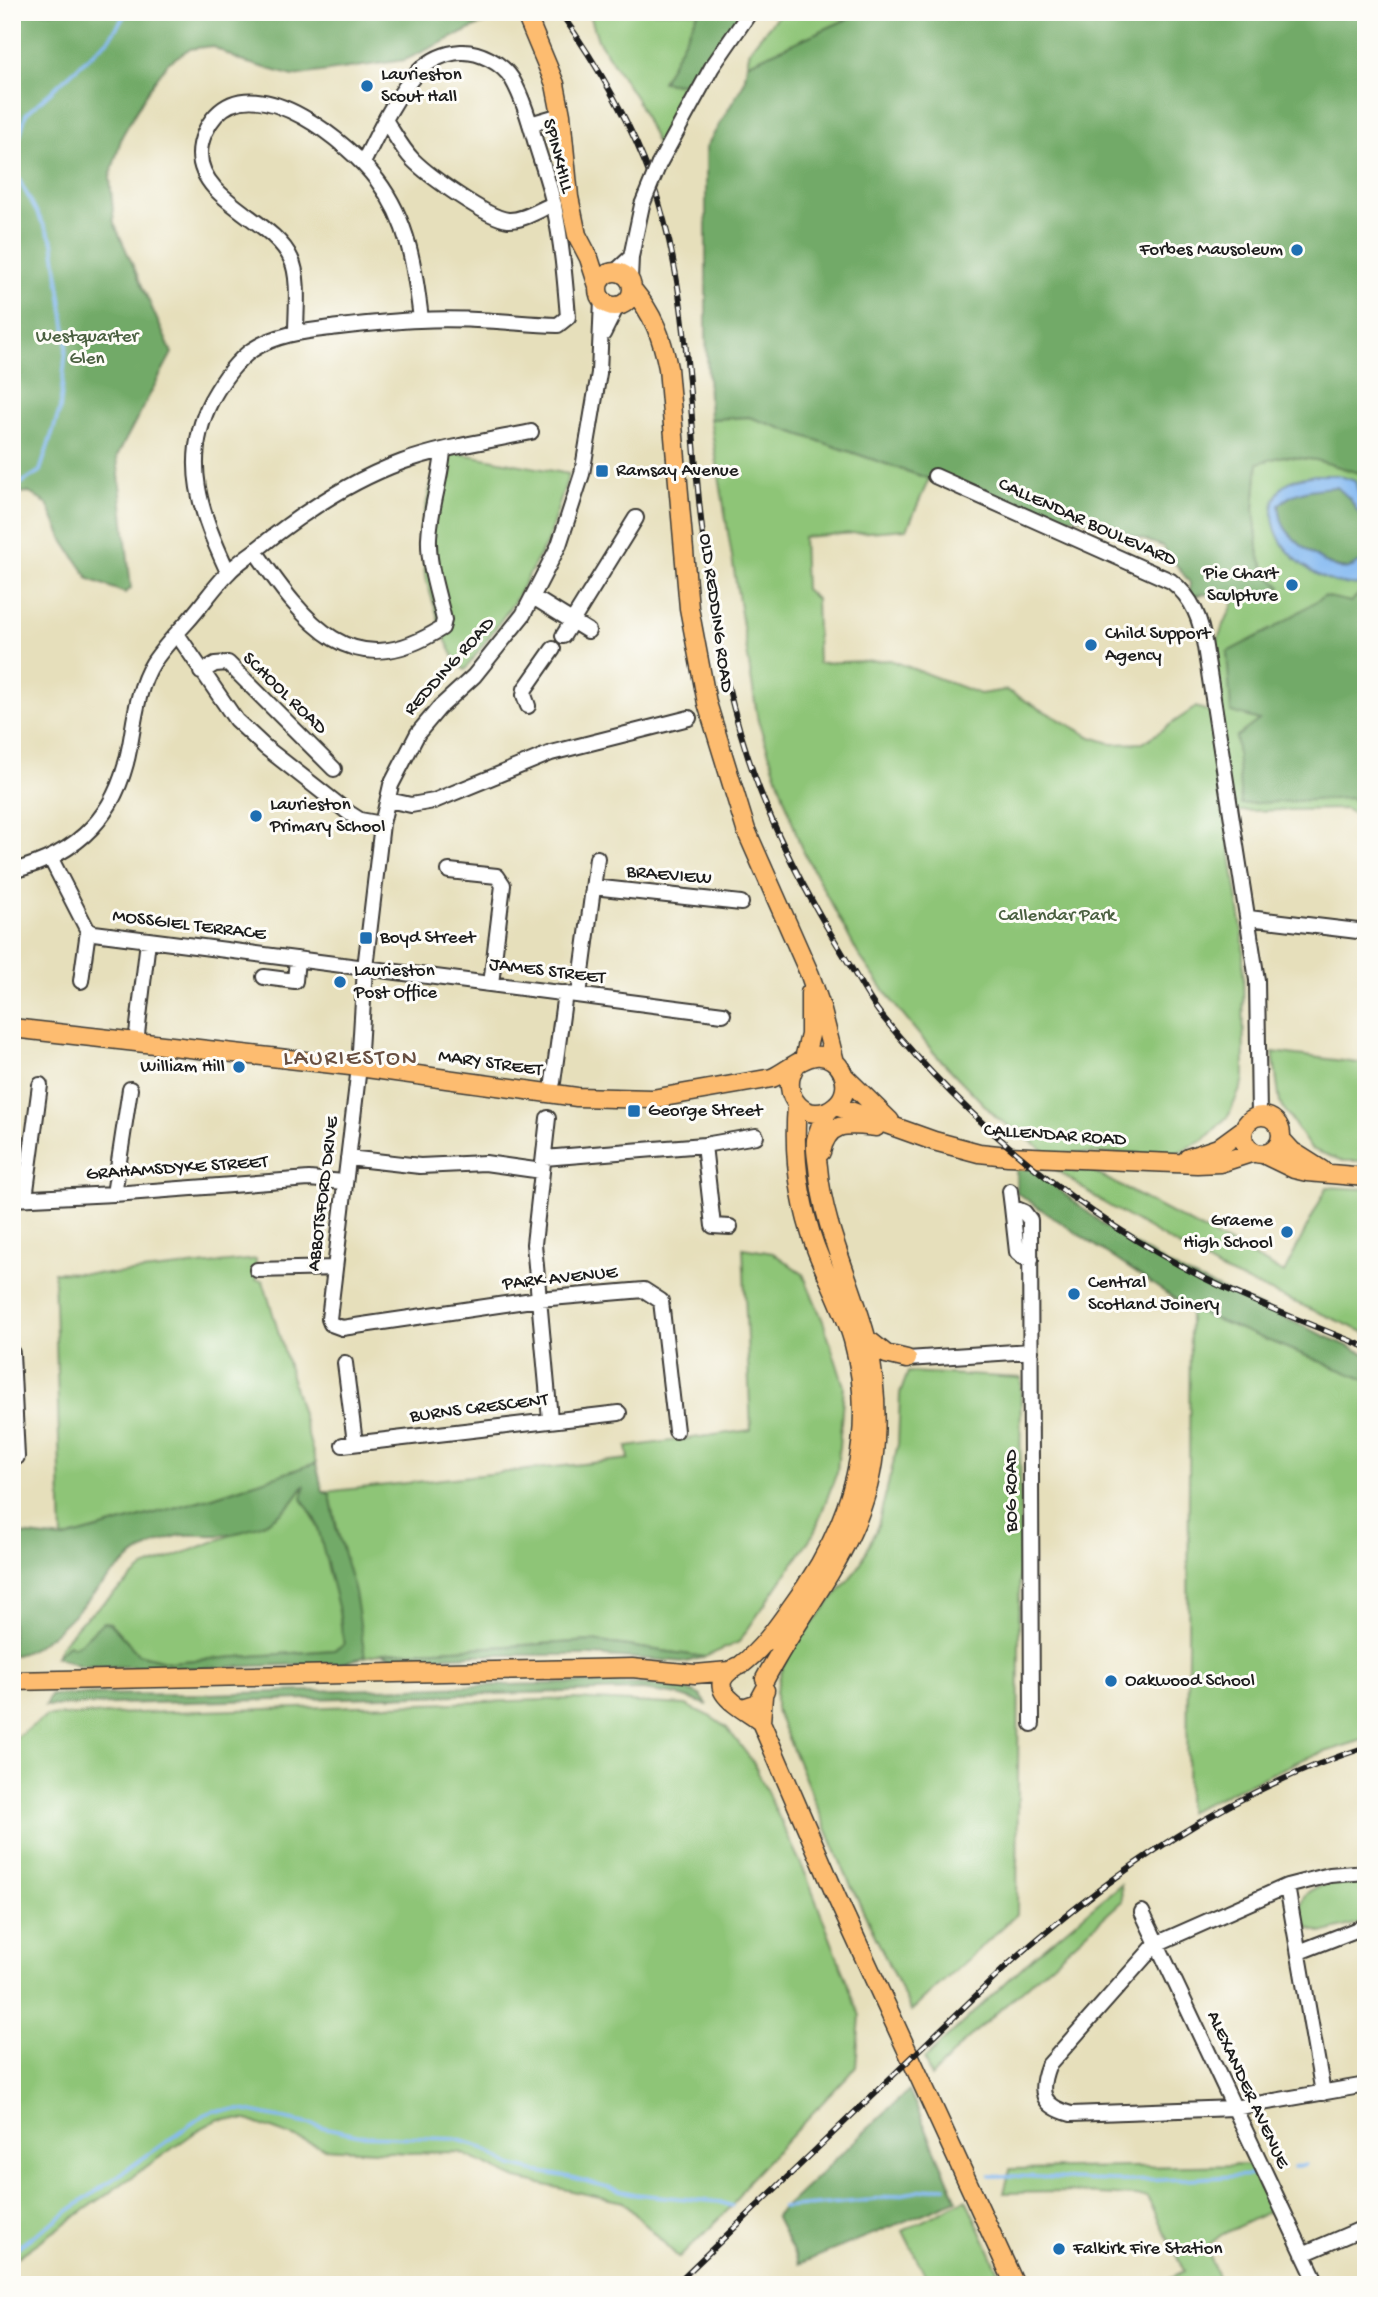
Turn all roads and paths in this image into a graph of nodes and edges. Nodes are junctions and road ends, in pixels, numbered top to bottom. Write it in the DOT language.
graph roads {
  1 [pos="525,12"];
  2 [pos="750,12"];
  3 [pos="561,115"];
  4 [pos="385,120"];
  5 [pos="530,124"];
  6 [pos="363,163"];
  7 [pos="554,204"];
  8 [pos="616,288"];
  9 [pos="421,319"];
  10 [pos="296,332"];
  11 [pos="531,432"];
  12 [pos="443,451"];
  13 [pos="935,476"];
  14 [pos="636,518"];
  15 [pos="255,551"];
  16 [pos="228,572"];
  17 [pos="533,597"];
  18 [pos="573,622"];
  19 [pos="588,631"];
  20 [pos="177,634"];
  21 [pos="563,636"];
  22 [pos="553,649"];
  23 [pos="201,671"];
  24 [pos="528,706"];
  25 [pos="689,718"];
  26 [pos="334,769"];
  27 [pos="388,800"];
  28 [pos="382,824"];
  29 [pos="597,858"];
  30 [pos="51,859"];
  31 [pos="12,871"];
  32 [pos="449,871"];
  33 [pos="593,887"];
  34 [pos="741,903"];
  35 [pos="1249,918"];
  36 [pos="88,930"];
  37 [pos="1366,932"];
  38 [pos="148,941"];
  39 [pos="297,959"];
  40 [pos="365,968"];
  41 [pos="810,975"];
  42 [pos="264,978"];
  43 [pos="81,981"];
  44 [pos="491,984"];
  45 [pos="572,994"];
  46 [pos="723,1014"];
  47 [pos="12,1028"];
  48 [pos="136,1038"];
  49 [pos="800,1062"];
  50 [pos="359,1067"];
  51 [pos="840,1069"];
  52 [pos="755,1082"];
  53 [pos="40,1085"];
  54 [pos="552,1088"];
  55 [pos="130,1089"];
  56 [pos="795,1108"];
  57 [pos="1259,1116"];
  58 [pos="824,1127"];
  59 [pos="1244,1129"];
  60 [pos="906,1130"];
  61 [pos="756,1136"];
  62 [pos="1281,1139"];
  63 [pos="704,1145"];
  64 [pos="1258,1153"];
  65 [pos="348,1158"];
  66 [pos="1172,1163"];
  67 [pos="543,1164"];
  68 [pos="1335,1175"];
  69 [pos="1366,1177"];
  70 [pos="344,1182"];
  71 [pos="1010,1191"];
  72 [pos="114,1194"];
  73 [pos="19,1198"];
  74 [pos="730,1227"];
  75 [pos="335,1268"];
  76 [pos="257,1270"];
  77 [pos="539,1299"];
  78 [pos="331,1324"];
  79 [pos="866,1338"];
  80 [pos="1031,1351"];
  81 [pos="12,1353"];
  82 [pos="908,1359"];
  83 [pos="345,1363"];
  84 [pos="876,1383"];
  85 [pos="619,1413"];
  86 [pos="550,1419"];
  87 [pos="676,1431"];
  88 [pos="17,1457"];
  89 [pos="731,1674"];
  90 [pos="12,1681"];
  91 [pos="764,1688"];
  92 [pos="743,1708"];
  93 [pos="761,1722"];
  94 [pos="1032,1724"];
  95 [pos="1366,1872"];
  96 [pos="1287,1886"];
  97 [pos="1142,1912"];
  98 [pos="1366,1926"];
  99 [pos="1156,1944"];
  100 [pos="1299,1952"];
  101 [pos="1366,2085"];
  102 [pos="1323,2093"];
  103 [pos="1234,2108"];
  104 [pos="1366,2227"];
  105 [pos="1303,2254"];
  106 [pos="1015,2285"];
  107 [pos="1318,2285"];
  1 -- 3 [label="main road"];
  2 -- 8 [label="street, bridge"];
  3 -- 5 [label="street"];
  3 -- 8 [label="main road"];
  4 -- 5 [label="street, SPINKHILL"];
  4 -- 6 [label="street, SPINKHILL"];
  4 -- 7 [label="street, SPINKHILL"];
  5 -- 7 [label="street, SPINKHILL"];
  6 -- 9 [label="street"];
  6 -- 10 [label="street"];
  7 -- 9 [label="street"];
  8 -- 17 [label="street, REDDING ROAD"];
  8 -- 41 [label="main road, OLD REDDING ROAD"];
  9 -- 10 [label="street"];
  10 -- 16 [label="street"];
  11 -- 12 [label="street"];
  12 -- 15 [label="street"];
  12 -- 15 [label="street"];
  13 -- 35 [label="street, CALLENDAR BOULEVARD"];
  14 -- 18 [label="street"];
  15 -- 16 [label="street"];
  16 -- 20 [label="street"];
  17 -- 18 [label="street"];
  17 -- 27 [label="street, REDDING ROAD"];
  18 -- 19 [label="street"];
  18 -- 21 [label="street"];
  20 -- 23 [label="street"];
  20 -- 30 [label="street"];
  22 -- 24 [label="street"];
  23 -- 26 [label="street, SCHOOL ROAD"];
  23 -- 28 [label="street"];
  25 -- 27 [label="street"];
  27 -- 28 [label="street, REDDING ROAD"];
  28 -- 40 [label="street"];
  29 -- 33 [label="street"];
  30 -- 31 [label="street"];
  30 -- 36 [label="street, MOSSGIEL TERRACE"];
  32 -- 44 [label="street"];
  33 -- 34 [label="street, BRAEVIEW"];
  33 -- 45 [label="street"];
  35 -- 37 [label="street"];
  35 -- 57 [label="street, CALLENDAR BOULEVARD"];
  36 -- 38 [label="street, MOSSGIEL TERRACE"];
  36 -- 43 [label="street"];
  38 -- 39 [label="street, MOSSGIEL TERRACE"];
  38 -- 48 [label="street"];
  39 -- 40 [label="street, MOSSGIEL TERRACE"];
  39 -- 42 [label="street"];
  40 -- 44 [label="street, JAMES STREET"];
  40 -- 50 [label="street"];
  41 -- 49 [label="main road, OLD REDDING ROAD"];
  41 -- 51 [label="main road, OLD REDDING ROAD"];
  44 -- 45 [label="street, JAMES STREET"];
  45 -- 46 [label="street, JAMES STREET"];
  45 -- 54 [label="street"];
  47 -- 48 [label="main road, MARY STREET"];
  48 -- 50 [label="main road, MARY STREET"];
  49 -- 51 [label="main road"];
  49 -- 52 [label="main road, MARY STREET"];
  49 -- 56 [label="main road, OLD REDDING ROAD"];
  50 -- 54 [label="main road, MARY STREET"];
  50 -- 65 [label="street, ABBOTSFORD DRIVE"];
  51 -- 58 [label="main road"];
  51 -- 60 [label="main road, CALLENDAR ROAD"];
  52 -- 54 [label="main road, MARY STREET"];
  52 -- 56 [label="main road, MARY STREET"];
  53 -- 73 [label="street"];
  54 -- 67 [label="street"];
  55 -- 72 [label="street"];
  56 -- 58 [label="main road, MARY STREET"];
  56 -- 89 [label="main road, OLD REDDING ROAD"];
  57 -- 59 [label="main road"];
  57 -- 62 [label="main road"];
  58 -- 60 [label="main road, CALLENDAR ROAD"];
  58 -- 60 [label="main road"];
  58 -- 79 [label="main road"];
  59 -- 64 [label="main road"];
  59 -- 66 [label="main road, CALLENDAR ROAD"];
  60 -- 66 [label="main road, CALLENDAR ROAD"];
  61 -- 63 [label="street"];
  62 -- 64 [label="main road"];
  62 -- 68 [label="main road"];
  63 -- 67 [label="street"];
  63 -- 74 [label="street"];
  64 -- 66 [label="main road, CALLENDAR ROAD"];
  64 -- 68 [label="main road"];
  65 -- 67 [label="street"];
  65 -- 70 [label="street, ABBOTSFORD DRIVE"];
  67 -- 77 [label="street"];
  68 -- 69 [label="main road"];
  70 -- 72 [label="street, GRAHAMSDYKE STREET"];
  70 -- 75 [label="street, ABBOTSFORD DRIVE"];
  71 -- 80 [label="street, BOG ROAD"];
  72 -- 73 [label="street, GRAHAMSDYKE STREET"];
  75 -- 76 [label="street"];
  75 -- 78 [label="street, ABBOTSFORD DRIVE"];
  77 -- 78 [label="street, PARK AVENUE"];
  77 -- 86 [label="street"];
  77 -- 87 [label="street, PARK AVENUE"];
  79 -- 82 [label="main road"];
  79 -- 84 [label="main road"];
  80 -- 82 [label="street"];
  80 -- 94 [label="street, BOG ROAD"];
  81 -- 88 [label="street"];
  82 -- 84 [label="main road"];
  83 -- 86 [label="street, BURNS CRESCENT"];
  84 -- 91 [label="main road"];
  85 -- 86 [label="street, BURNS CRESCENT"];
  89 -- 90 [label="main road"];
  89 -- 91 [label="main road"];
  89 -- 92 [label="main road"];
  91 -- 92 [label="main road"];
  91 -- 93 [label="main road"];
  92 -- 93 [label="main road"];
  93 -- 106 [label="main road"];
  95 -- 96 [label="street"];
  96 -- 99 [label="street"];
  96 -- 100 [label="street"];
  97 -- 99 [label="street, ALEXANDER AVENUE"];
  98 -- 100 [label="street"];
  99 -- 103 [label="street, ALEXANDER AVENUE"];
  99 -- 103 [label="street"];
  100 -- 102 [label="street"];
  101 -- 102 [label="street"];
  102 -- 103 [label="street"];
  103 -- 105 [label="street, ALEXANDER AVENUE"];
  104 -- 105 [label="street"];
  105 -- 107 [label="street, ALEXANDER AVENUE"];
}
